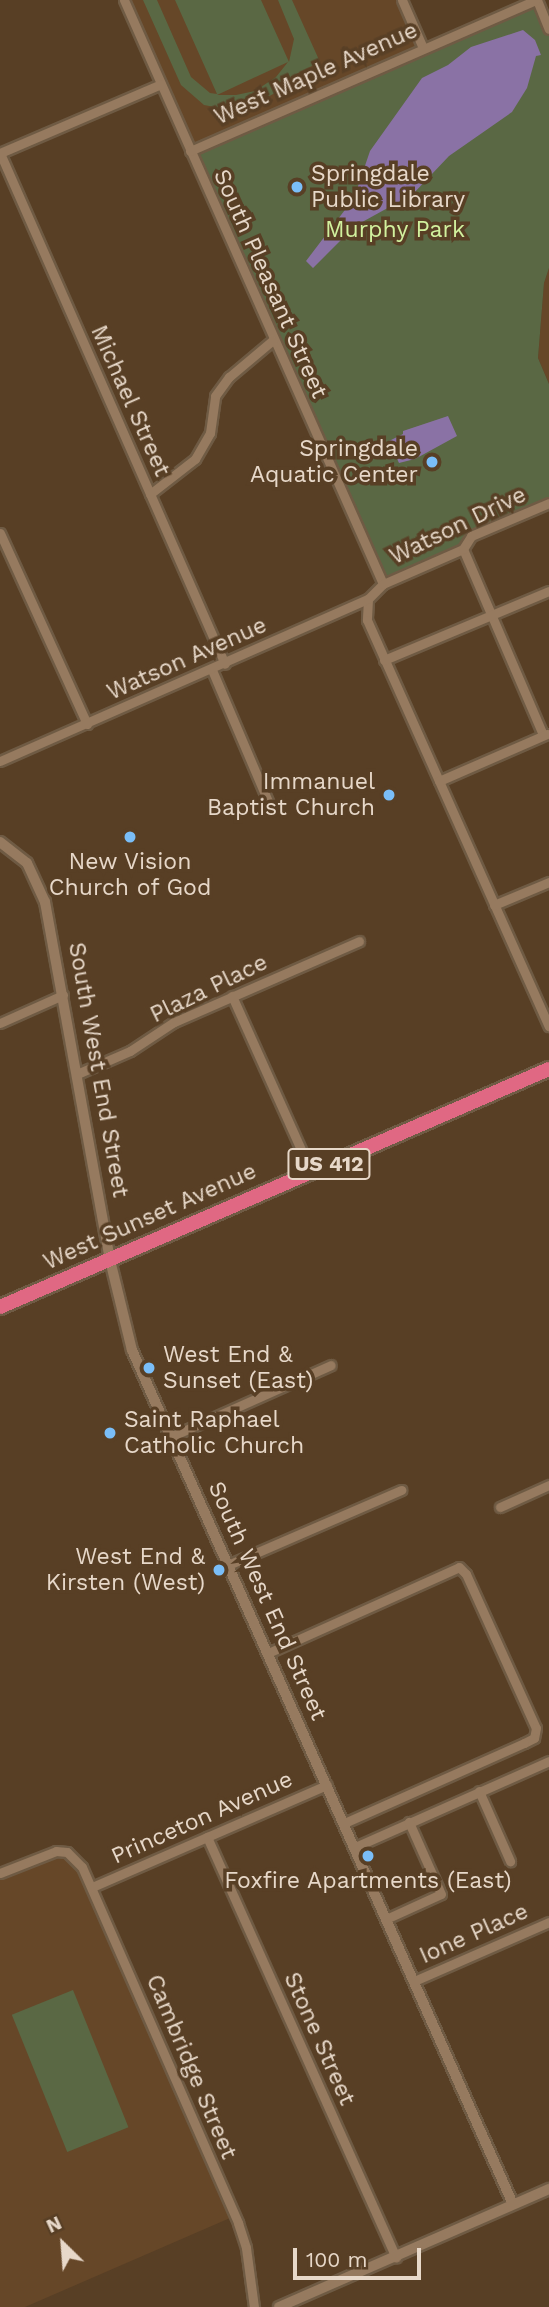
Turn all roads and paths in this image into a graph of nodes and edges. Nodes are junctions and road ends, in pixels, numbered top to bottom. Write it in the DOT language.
graph roads {
  1 [pos="124,0"];
  2 [pos="402,0"];
  3 [pos="536,0"];
  4 [pos="549,29"];
  5 [pos="423,48"];
  6 [pos="161,84"];
  7 [pos="190,151"];
  8 [pos="0,153"];
  9 [pos="273,340"];
  10 [pos="150,494"];
  11 [pos="549,503"];
  12 [pos="0,533"];
  13 [pos="463,549"];
  14 [pos="383,584"];
  15 [pos="549,591"];
  16 [pos="368,599"];
  17 [pos="492,615"];
  18 [pos="384,660"];
  19 [pos="225,664"];
  20 [pos="212,670"];
  21 [pos="87,724"];
  22 [pos="546,734"];
  23 [pos="0,761"];
  24 [pos="439,781"];
  25 [pos="271,808"];
  26 [pos="0,842"];
  27 [pos="549,882"];
  28 [pos="495,905"];
  29 [pos="359,941"];
  30 [pos="63,995"];
  31 [pos="232,996"];
  32 [pos="0,1023"];
  33 [pos="549,1026"];
  34 [pos="549,1069"];
  35 [pos="77,1074"];
  36 [pos="312,1172"];
  37 [pos="110,1260"];
  38 [pos="0,1307"];
  39 [pos="331,1365"];
  40 [pos="170,1437"];
  41 [pos="549,1486"];
  42 [pos="401,1490"];
  43 [pos="500,1507"];
  44 [pos="228,1565"];
  45 [pos="268,1653"];
  46 [pos="549,1760"];
  47 [pos="327,1785"];
  48 [pos="479,1791"];
  49 [pos="410,1822"];
  50 [pos="344,1823"];
  51 [pos="207,1837"];
  52 [pos="355,1847"];
  53 [pos="510,1861"];
  54 [pos="0,1872"];
  55 [pos="92,1887"];
  56 [pos="386,1919"];
  57 [pos="549,1922"];
  58 [pos="414,1981"];
  59 [pos="549,2189"];
  60 [pos="513,2204"];
  61 [pos="396,2257"];
  62 [pos="254,2307"];
  63 [pos="279,2307"];
  1 -- 6 [label="street, South Pleasant Street"];
  2 -- 5 [label="street"];
  3 -- 4 [label="street"];
  3 -- 5 [label="street, West Maple Avenue"];
  5 -- 7 [label="street, West Maple Avenue"];
  6 -- 7 [label="street, South Pleasant Street"];
  6 -- 8 [label="street"];
  7 -- 9 [label="street, South Pleasant Street"];
  8 -- 10 [label="street, Michael Street"];
  9 -- 10 [label="street"];
  9 -- 14 [label="street, South Pleasant Street"];
  10 -- 19 [label="street, Michael Street"];
  11 -- 13 [label="street, Watson Drive"];
  12 -- 21 [label="street"];
  13 -- 14 [label="street, Watson Drive"];
  13 -- 17 [label="street"];
  14 -- 16 [label="street, Watson Avenue"];
  15 -- 17 [label="street"];
  16 -- 18 [label="street"];
  16 -- 19 [label="street, Watson Avenue"];
  17 -- 18 [label="street"];
  17 -- 22 [label="street"];
  18 -- 24 [label="street"];
  19 -- 20 [label="street, Watson Avenue"];
  20 -- 21 [label="street, Watson Avenue"];
  20 -- 25 [label="street"];
  21 -- 23 [label="street, Watson Avenue"];
  22 -- 24 [label="street"];
  24 -- 28 [label="street"];
  26 -- 30 [label="street, South West End Street"];
  27 -- 28 [label="street"];
  28 -- 33 [label="street"];
  29 -- 31 [label="street, Plaza Place"];
  30 -- 32 [label="street"];
  30 -- 35 [label="street, South West End Street"];
  31 -- 35 [label="street, Plaza Place"];
  31 -- 36 [label="street"];
  34 -- 36 [label="highway, West Sunset Avenue / US 412"];
  35 -- 37 [label="street, South West End Street"];
  36 -- 37 [label="highway, West Sunset Avenue / US 412"];
  37 -- 38 [label="highway, West Sunset Avenue / US 412"];
  37 -- 40 [label="street, South West End Street"];
  39 -- 40 [label="street"];
  40 -- 44 [label="street, South West End Street"];
  41 -- 43 [label="street"];
  42 -- 44 [label="street"];
  44 -- 45 [label="street, South West End Street"];
  45 -- 47 [label="street, South West End Street"];
  45 -- 50 [label="street"];
  46 -- 48 [label="street"];
  47 -- 50 [label="street, South West End Street"];
  47 -- 51 [label="street, Princeton Avenue"];
  48 -- 49 [label="street"];
  48 -- 53 [label="street"];
  49 -- 52 [label="street"];
  49 -- 56 [label="street"];
  50 -- 52 [label="street, South West End Street"];
  51 -- 55 [label="street, Princeton Avenue"];
  51 -- 61 [label="street, Stone Street"];
  52 -- 56 [label="street, South West End Street"];
  54 -- 55 [label="street, Cambridge Street"];
  55 -- 62 [label="street, Cambridge Street"];
  56 -- 58 [label="street, South West End Street"];
  57 -- 58 [label="street, Ione Place"];
  58 -- 60 [label="street, South West End Street"];
  59 -- 60 [label="street"];
  60 -- 61 [label="street"];
  61 -- 63 [label="street"];
}
